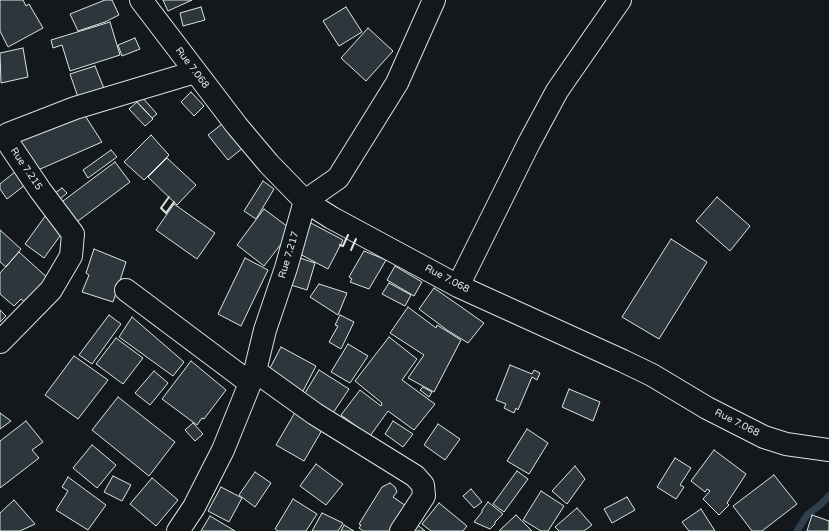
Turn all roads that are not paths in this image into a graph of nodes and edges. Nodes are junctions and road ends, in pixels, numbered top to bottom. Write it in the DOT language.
graph roads {
  1 [pos="141,0"];
  2 [pos="434,0"];
  3 [pos="620,0"];
  4 [pos="195,72"];
  5 [pos="305,201"];
  6 [pos="458,286"];
  7 [pos="126,290"];
  8 [pos="0,342"];
  9 [pos="252,377"];
  10 [pos="829,450"];
  11 [pos="178,531"];
  12 [pos="401,531"];
  1 -- 4 [label="street, Rue 7.068"];
  2 -- 5 [label="street"];
  3 -- 6 [label="street"];
  4 -- 5 [label="street, Rue 7.068"];
  4 -- 8 [label="street, Rue 7.215"];
  5 -- 6 [label="street, Rue 7.068"];
  5 -- 9 [label="street, Rue 7.217"];
  6 -- 10 [label="street, Rue 7.068"];
  7 -- 9 [label="street"];
  9 -- 11 [label="street, Rue 7.217"];
  9 -- 12 [label="street"];
}
